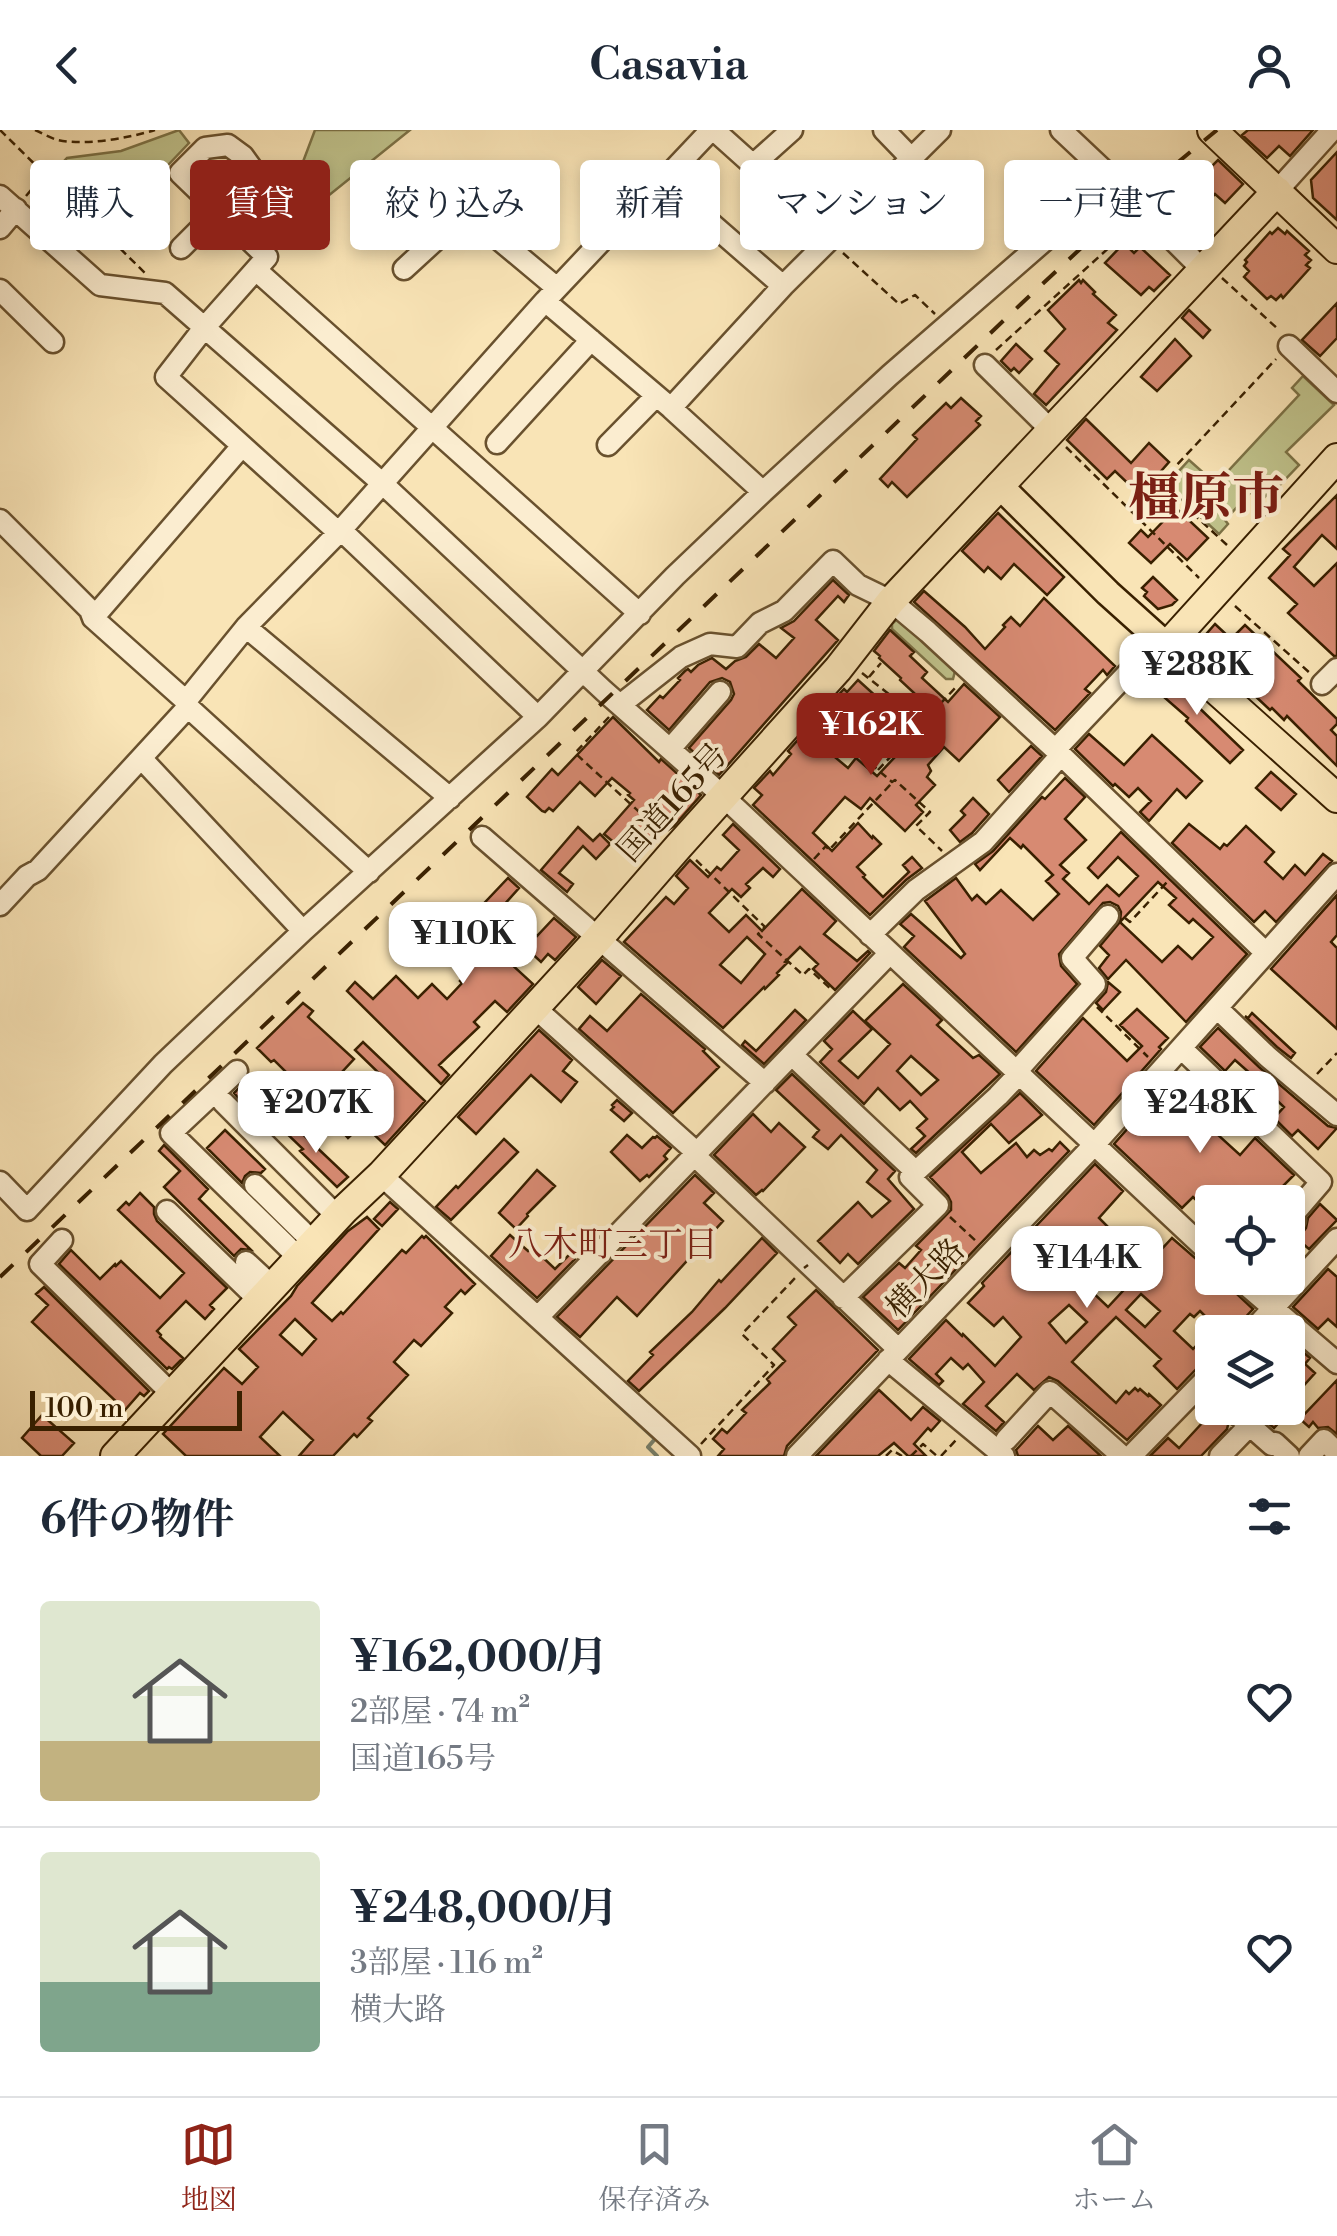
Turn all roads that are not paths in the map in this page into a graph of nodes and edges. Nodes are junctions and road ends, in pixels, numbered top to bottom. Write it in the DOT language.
graph roads {
  1 [pos="713,130"];
  2 [pos="792,130"];
  3 [pos="884,130"];
  4 [pos="940,130"];
  5 [pos="1061,130"];
  6 [pos="1212,130"];
  7 [pos="1332,130"];
  8 [pos="911,158"];
  9 [pos="193,160"];
  10 [pos="246,160"];
  11 [pos="684,160"];
  12 [pos="1092,160"];
  13 [pos="190,163"];
  14 [pos="190,182"];
  15 [pos="1277,191"];
  16 [pos="8,203"];
  17 [pos="0,228"];
  18 [pos="720,231"];
  19 [pos="190,240"];
  20 [pos="182,248"];
  21 [pos="1337,249"];
  22 [pos="260,250"];
  23 [pos="593,250"];
  24 [pos="1034,250"];
  25 [pos="1186,250"];
  26 [pos="404,269"];
  27 [pos="256,270"];
  28 [pos="1210,272"];
  29 [pos="783,286"];
  30 [pos="0,290"];
  31 [pos="551,295"];
  32 [pos="204,328"];
  33 [pos="591,340"];
  34 [pos="52,342"];
  35 [pos="1288,346"];
  36 [pos="986,365"];
  37 [pos="1337,392"];
  38 [pos="664,402"];
  39 [pos="432,428"];
  40 [pos="1054,434"];
  41 [pos="497,443"];
  42 [pos="608,445"];
  43 [pos="242,446"];
  44 [pos="1337,458"];
  45 [pos="382,484"];
  46 [pos="999,485"];
  47 [pos="763,492"];
  48 [pos="0,520"];
  49 [pos="340,532"];
  50 [pos="891,601"];
  51 [pos="640,614"];
  52 [pos="94,618"];
  53 [pos="246,627"];
  54 [pos="1164,642"];
  55 [pos="584,670"];
  56 [pos="720,692"];
  57 [pos="187,704"];
  58 [pos="620,704"];
  59 [pos="538,717"];
  60 [pos="670,749"];
  61 [pos="1058,752"];
  62 [pos="141,758"];
  63 [pos="724,797"];
  64 [pos="450,798"];
  65 [pos="1337,798"];
  66 [pos="482,837"];
  67 [pos="369,872"];
  68 [pos="1337,874"];
  69 [pos="0,905"];
  70 [pos="1108,916"];
  71 [pos="303,931"];
  72 [pos="870,934"];
  73 [pos="598,939"];
  74 [pos="1266,952"];
  75 [pos="889,954"];
  76 [pos="534,1007"];
  77 [pos="1217,1008"];
  78 [pos="1181,1048"];
  79 [pos="792,1056"];
  80 [pos="237,1071"];
  81 [pos="1018,1073"];
  82 [pos="765,1083"];
  83 [pos="223,1102"];
  84 [pos="246,1112"];
  85 [pos="1337,1115"];
  86 [pos="1094,1145"];
  87 [pos="695,1154"];
  88 [pos="916,1172"];
  89 [pos="381,1175"];
  90 [pos="0,1182"];
  91 [pos="255,1186"];
  92 [pos="225,1199"];
  93 [pos="1305,1201"];
  94 [pos="167,1211"];
  95 [pos="342,1213"];
  96 [pos="1195,1239"];
  97 [pos="1337,1239"];
  98 [pos="62,1240"];
  99 [pos="302,1255"];
  100 [pos="246,1262"];
  101 [pos="266,1294"];
  102 [pos="1260,1295"];
  103 [pos="843,1298"];
  104 [pos="1274,1308"];
  105 [pos="1267,1315"];
  106 [pos="538,1317"];
  107 [pos="893,1354"];
  108 [pos="1337,1363"];
  109 [pos="174,1394"];
  110 [pos="1195,1396"];
  111 [pos="1250,1425"];
  112 [pos="1005,1448"];
  113 [pos="1337,1453"];
  114 [pos="115,1456"];
  115 [pos="690,1456"];
  116 [pos="796,1456"];
  117 [pos="1122,1456"];
  118 [pos="1131,1456"];
  119 [pos="1220,1456"];
  120 [pos="1289,1456"];
  121 [pos="1309,1456"];
  1 -- 2 [label="street"];
  1 -- 11 [label="street"];
  3 -- 8 [label="street"];
  4 -- 8 [label="street"];
  5 -- 12 [label="street"];
  6 -- 15 [label="highway"];
  7 -- 15 [label="street"];
  8 -- 29 [label="street"];
  9 -- 10 [label="street"];
  13 -- 14 [label="street"];
  15 -- 21 [label="highway"];
  15 -- 28 [label="highway, 国道165号"];
  16 -- 17 [label="street"];
  16 -- 32 [label="street"];
  18 -- 29 [label="street"];
  19 -- 20 [label="street"];
  22 -- 27 [label="street"];
  23 -- 31 [label="street"];
  24 -- 47 [label="street"];
  25 -- 28 [label="street"];
  26 -- 31 [label="street"];
  27 -- 32 [label="street"];
  27 -- 39 [label="street"];
  28 -- 40 [label="highway, 国道165号"];
  29 -- 38 [label="street"];
  30 -- 34 [label="street"];
  31 -- 33 [label="street"];
  31 -- 39 [label="street"];
  32 -- 43 [label="street"];
  32 -- 45 [label="street"];
  33 -- 38 [label="street"];
  33 -- 41 [label="street"];
  35 -- 37 [label="street"];
  36 -- 40 [label="street"];
  38 -- 42 [label="street"];
  38 -- 47 [label="street"];
  39 -- 45 [label="street"];
  39 -- 51 [label="street"];
  40 -- 46 [label="highway, 国道165号"];
  43 -- 49 [label="street"];
  43 -- 52 [label="street"];
  44 -- 54 [label="highway"];
  45 -- 49 [label="street"];
  45 -- 55 [label="street"];
  46 -- 50 [label="highway, 国道165号"];
  46 -- 54 [label="main road"];
  47 -- 51 [label="street"];
  48 -- 52 [label="street"];
  49 -- 53 [label="street"];
  49 -- 59 [label="street"];
  50 -- 58 [label="street"];
  50 -- 61 [label="street"];
  50 -- 63 [label="highway, 国道165号"];
  51 -- 55 [label="street"];
  52 -- 57 [label="street"];
  53 -- 57 [label="street"];
  53 -- 64 [label="street"];
  54 -- 61 [label="street"];
  54 -- 65 [label="highway"];
  55 -- 58 [label="street"];
  55 -- 59 [label="street"];
  56 -- 60 [label="street"];
  57 -- 62 [label="street"];
  57 -- 67 [label="street"];
  58 -- 60 [label="street"];
  59 -- 64 [label="street"];
  60 -- 63 [label="street"];
  61 -- 72 [label="street"];
  61 -- 74 [label="street"];
  62 -- 69 [label="street"];
  62 -- 71 [label="street"];
  63 -- 72 [label="street"];
  63 -- 73 [label="highway, 国道165号"];
  64 -- 67 [label="street"];
  66 -- 73 [label="street"];
  67 -- 71 [label="street"];
  68 -- 74 [label="street, 横大路"];
  70 -- 81 [label="street"];
  71 -- 90 [label="street"];
  72 -- 75 [label="street"];
  73 -- 76 [label="highway, 国道165号"];
  73 -- 82 [label="street"];
  74 -- 77 [label="street, 横大路"];
  75 -- 79 [label="street"];
  75 -- 81 [label="street"];
  76 -- 87 [label="street"];
  76 -- 89 [label="highway, 国道165号"];
  77 -- 78 [label="street, 横大路"];
  77 -- 85 [label="street"];
  78 -- 86 [label="street, 横大路"];
  78 -- 93 [label="street"];
  79 -- 82 [label="street"];
  79 -- 88 [label="street"];
  80 -- 99 [label="street"];
  81 -- 86 [label="street"];
  81 -- 88 [label="street"];
  82 -- 87 [label="street"];
  83 -- 95 [label="street"];
  84 -- 95 [label="street"];
  86 -- 96 [label="street"];
  86 -- 107 [label="street, 横大路"];
  87 -- 103 [label="street"];
  87 -- 106 [label="street"];
  88 -- 103 [label="street"];
  89 -- 95 [label="highway, 国道165号"];
  89 -- 106 [label="street"];
  91 -- 99 [label="street"];
  92 -- 99 [label="street"];
  94 -- 101 [label="street"];
  95 -- 99 [label="highway, 国道165号"];
  97 -- 104 [label="street"];
  98 -- 109 [label="street"];
  99 -- 101 [label="highway, 国道165号"];
  100 -- 101 [label="street"];
  101 -- 109 [label="highway, 国道165号"];
  102 -- 104 [label="street"];
  103 -- 107 [label="street"];
  104 -- 105 [label="street"];
  104 -- 108 [label="street"];
  106 -- 115 [label="street"];
  107 -- 112 [label="street"];
  107 -- 116 [label="street, 横大路"];
  109 -- 114 [label="highway, 国道165号"];
  110 -- 118 [label="street"];
  111 -- 119 [label="street"];
  111 -- 120 [label="street"];
  112 -- 117 [label="street"];
  113 -- 121 [label="street"];
}
